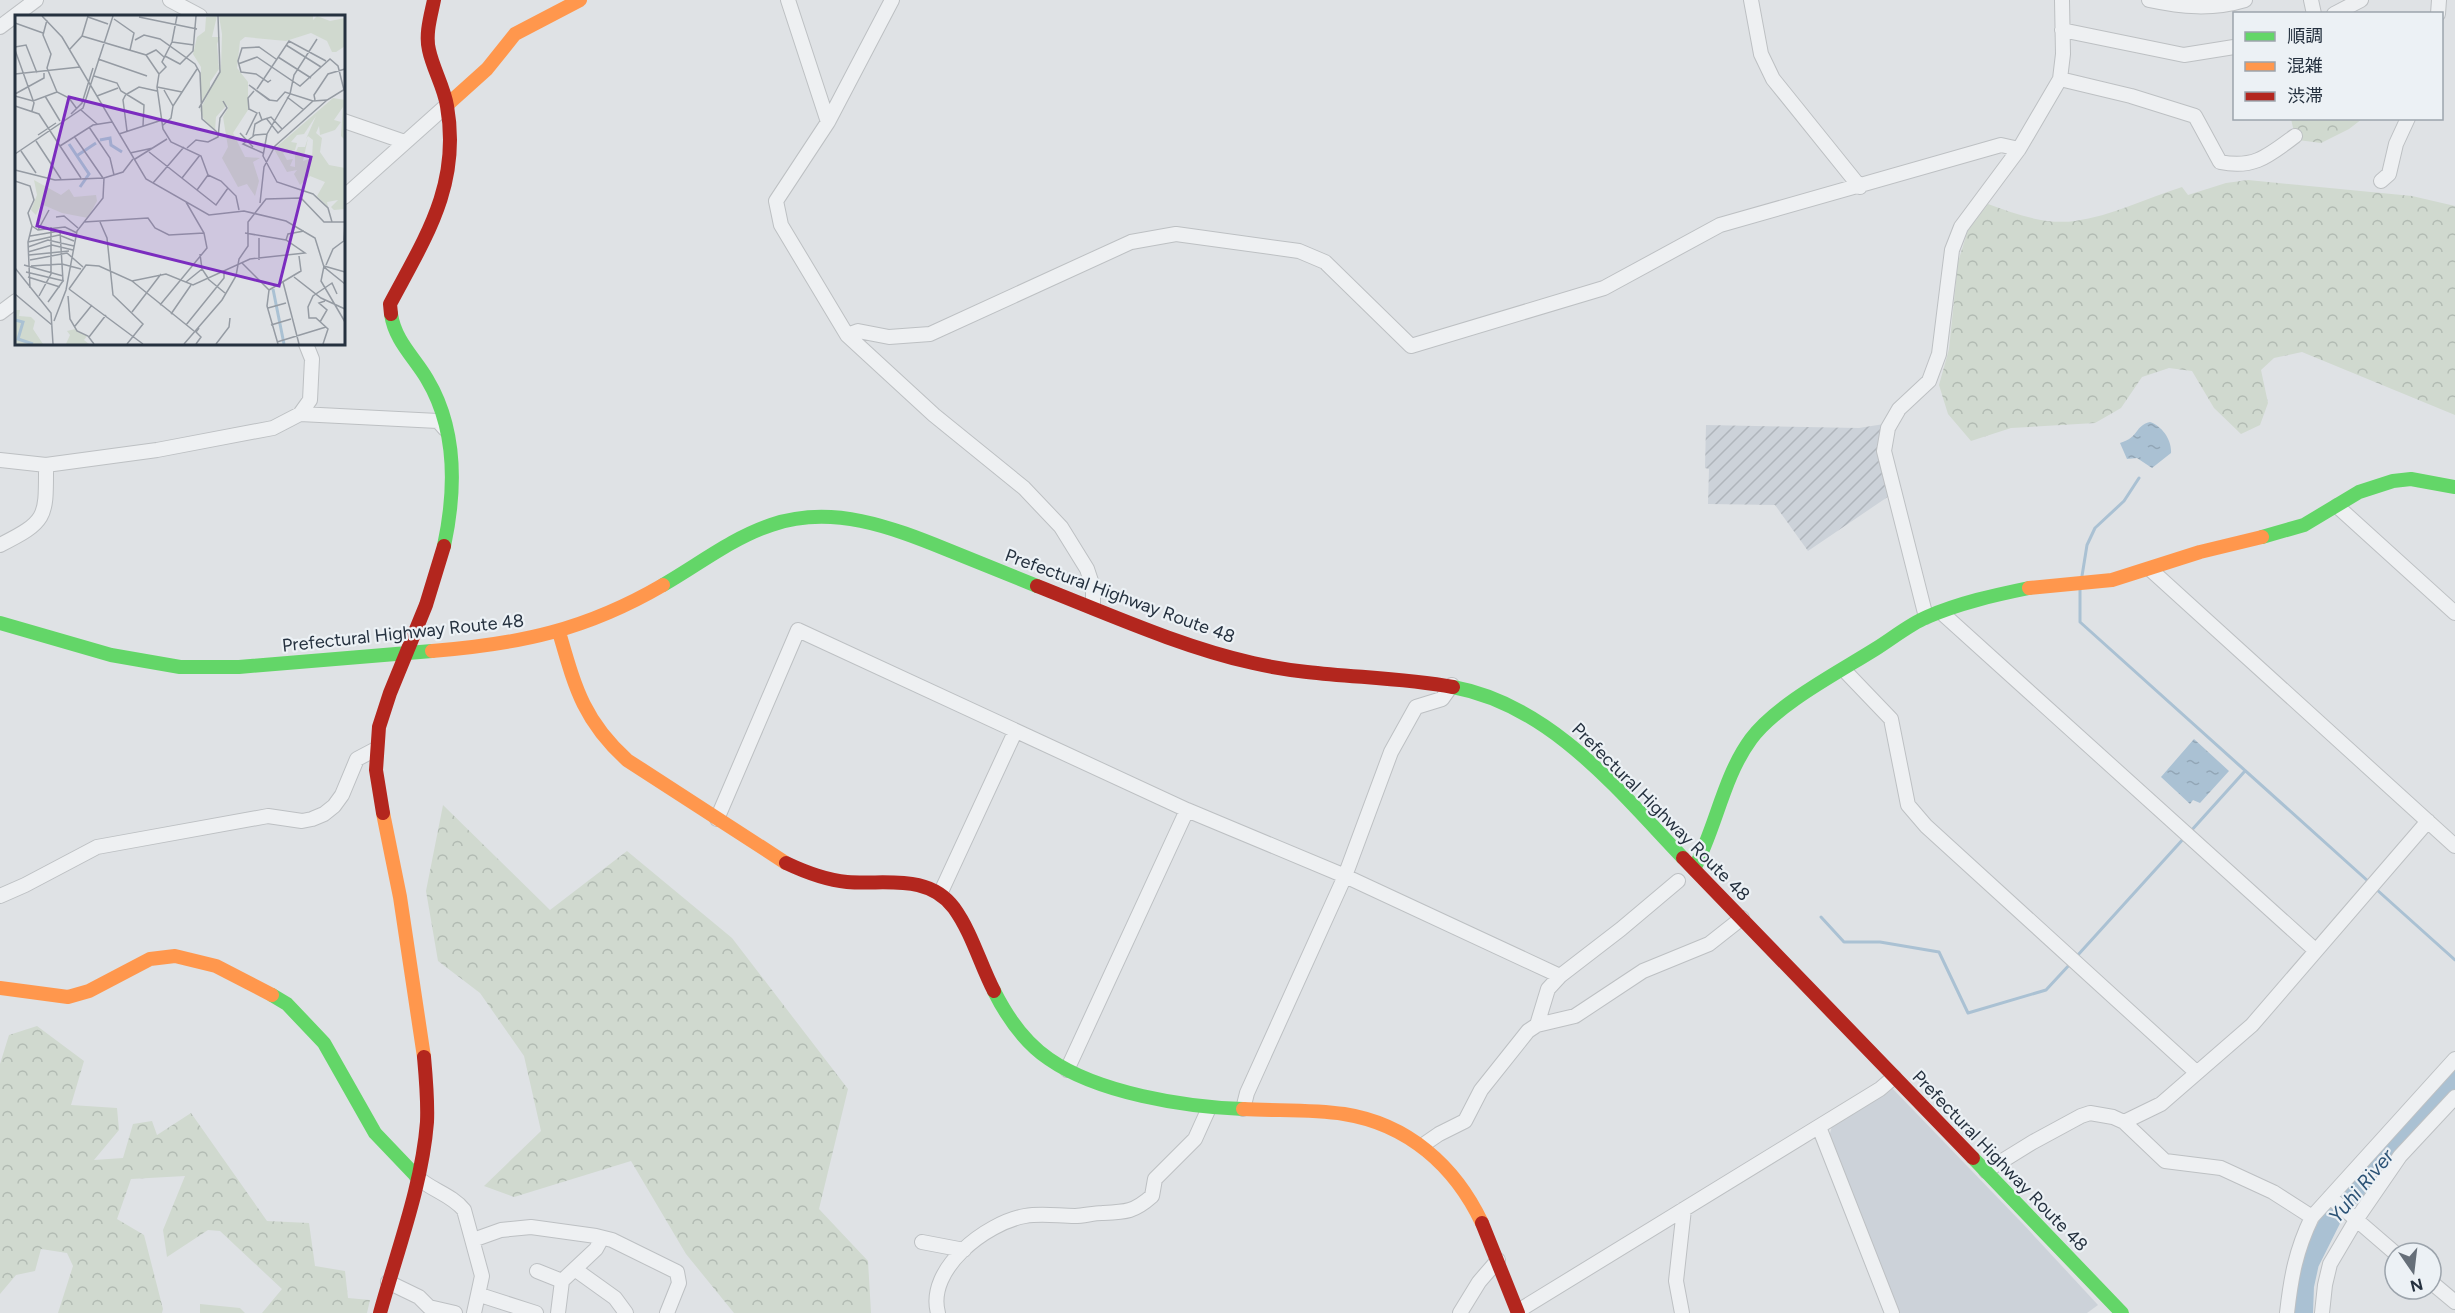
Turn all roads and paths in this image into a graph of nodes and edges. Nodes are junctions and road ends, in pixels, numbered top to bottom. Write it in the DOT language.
graph roads {
  1 [pos="36,0"];
  2 [pos="170,0"];
  3 [pos="434,0"];
  4 [pos="580,0"];
  5 [pos="788,0"];
  6 [pos="892,0"];
  7 [pos="1751,0"];
  8 [pos="2062,0"];
  9 [pos="2149,0"];
  10 [pos="2245,0"];
  11 [pos="2361,0"];
  12 [pos="2225,3"];
  13 [pos="557,6"];
  14 [pos="2338,12"];
  15 [pos="16,15"];
  16 [pos="198,15"];
  17 [pos="15,16"];
  18 [pos="0,27"];
  19 [pos="2062,30"];
  20 [pos="2233,46"];
  21 [pos="2060,79"];
  22 [pos="447,105"];
  23 [pos="2407,120"];
  24 [pos="345,121"];
  25 [pos="828,122"];
  26 [pos="2295,136"];
  27 [pos="405,142"];
  28 [pos="2019,149"];
  29 [pos="2381,181"];
  30 [pos="1860,187"];
  31 [pos="345,196"];
  32 [pos="15,302"];
  33 [pos="0,313"];
  34 [pos="847,335"];
  35 [pos="306,345"];
  36 [pos="300,414"];
  37 [pos="445,429"];
  38 [pos="0,460"];
  39 [pos="46,465"];
  40 [pos="2455,487"];
  41 [pos="2337,506"];
  42 [pos="0,545"];
  43 [pos="2151,570"];
  44 [pos="1093,607"];
  45 [pos="1942,613"];
  46 [pos="2455,613"];
  47 [pos="1926,617"];
  48 [pos="0,623"];
  49 [pos="559,632"];
  50 [pos="408,652"];
  51 [pos="1844,670"];
  52 [pos="1452,685"];
  53 [pos="1015,732"];
  54 [pos="376,749"];
  55 [pos="1187,810"];
  56 [pos="717,819"];
  57 [pos="2428,821"];
  58 [pos="2455,846"];
  59 [pos="1694,869"];
  60 [pos="1344,876"];
  61 [pos="1678,881"];
  62 [pos="940,894"];
  63 [pos="0,896"];
  64 [pos="1742,918"];
  65 [pos="2315,950"];
  66 [pos="1560,976"];
  67 [pos="0,988"];
  68 [pos="1537,1025"];
  69 [pos="2455,1059"];
  70 [pos="1067,1070"];
  71 [pos="2196,1072"];
  72 [pos="1894,1077"];
  73 [pos="2455,1097"];
  74 [pos="1209,1108"];
  75 [pos="1244,1109"];
  76 [pos="2124,1122"];
  77 [pos="1819,1126"];
  78 [pos="1423,1145"];
  79 [pos="1986,1171"];
  80 [pos="417,1177"];
  81 [pos="2330,1197"];
  82 [pos="1684,1209"];
  83 [pos="2312,1217"];
  84 [pos="2356,1220"];
  85 [pos="602,1238"];
  86 [pos="473,1240"];
  87 [pos="922,1242"];
  88 [pos="2383,1242"];
  89 [pos="964,1250"];
  90 [pos="1498,1260"];
  91 [pos="576,1270"];
  92 [pos="537,1271"];
  93 [pos="562,1281"];
  94 [pos="388,1282"];
  95 [pos="2443,1292"];
  96 [pos="480,1295"];
  97 [pos="2455,1302"];
  98 [pos="1518,1312"];
  99 [pos="380,1313"];
  100 [pos="455,1313"];
  101 [pos="474,1313"];
  102 [pos="536,1313"];
  103 [pos="557,1313"];
  104 [pos="626,1313"];
  105 [pos="667,1313"];
  106 [pos="938,1313"];
  107 [pos="1460,1313"];
  108 [pos="1682,1313"];
  109 [pos="1892,1313"];
  110 [pos="2122,1313"];
  111 [pos="2287,1313"];
  112 [pos="2322,1313"];
  1 -- 15 [label="street"];
  2 -- 16 [label="street"];
  3 -- 22 [label="street"];
  4 -- 13 [label="street"];
  5 -- 25 [label="street"];
  6 -- 25 [label="street"];
  7 -- 30 [label="street"];
  8 -- 19 [label="street"];
  9 -- 12 [label="street"];
  10 -- 12 [label="street"];
  11 -- 14 [label="street"];
  13 -- 22 [label="street"];
  17 -- 18 [label="street"];
  19 -- 20 [label="street"];
  19 -- 21 [label="street"];
  21 -- 26 [label="street"];
  21 -- 28 [label="street"];
  22 -- 27 [label="street"];
  22 -- 37 [label="street"];
  23 -- 29 [label="street"];
  24 -- 27 [label="street"];
  25 -- 34 [label="street"];
  27 -- 31 [label="street"];
  28 -- 30 [label="street"];
  28 -- 47 [label="street"];
  30 -- 34 [label="street"];
  32 -- 33 [label="street"];
  34 -- 44 [label="street"];
  35 -- 36 [label="street"];
  36 -- 37 [label="street"];
  36 -- 39 [label="street"];
  37 -- 50 [label="street"];
  38 -- 39 [label="street"];
  39 -- 42 [label="street"];
  40 -- 41 [label="street"];
  41 -- 43 [label="street"];
  41 -- 46 [label="street"];
  43 -- 45 [label="street"];
  43 -- 57 [label="street"];
  44 -- 49 [label="street, Prefectural Highway Route 48"];
  44 -- 52 [label="street, Prefectural Highway Route 48"];
  45 -- 47 [label="street"];
  45 -- 65 [label="street"];
  47 -- 51 [label="street"];
  48 -- 50 [label="street, Prefectural Highway Route 48"];
  49 -- 50 [label="street, Prefectural Highway Route 48"];
  49 -- 56 [label="street"];
  50 -- 54 [label="street"];
  51 -- 59 [label="street"];
  51 -- 71 [label="street"];
  52 -- 59 [label="street, Prefectural Highway Route 48"];
  52 -- 60 [label="street"];
  53 -- 55 [label="street"];
  53 -- 56 [label="street"];
  53 -- 62 [label="street"];
  54 -- 63 [label="street"];
  54 -- 80 [label="street"];
  55 -- 60 [label="street"];
  55 -- 70 [label="street"];
  56 -- 62 [label="street"];
  57 -- 58 [label="street"];
  57 -- 65 [label="street"];
  59 -- 64 [label="street, Prefectural Highway Route 48"];
  60 -- 66 [label="street"];
  60 -- 75 [label="street"];
  61 -- 66 [label="street"];
  62 -- 70 [label="street"];
  64 -- 68 [label="street"];
  64 -- 72 [label="street, Prefectural Highway Route 48"];
  65 -- 71 [label="street"];
  66 -- 68 [label="street"];
  67 -- 80 [label="street"];
  68 -- 78 [label="street"];
  69 -- 81 [label="street"];
  70 -- 74 [label="street"];
  71 -- 76 [label="street"];
  72 -- 77 [label="street"];
  72 -- 79 [label="street, Prefectural Highway Route 48"];
  73 -- 84 [label="street"];
  74 -- 75 [label="street"];
  74 -- 89 [label="street"];
  75 -- 78 [label="street"];
  76 -- 79 [label="street"];
  76 -- 83 [label="street"];
  77 -- 82 [label="street"];
  77 -- 109 [label="street"];
  78 -- 90 [label="street"];
  79 -- 110 [label="street, Prefectural Highway Route 48"];
  80 -- 86 [label="street"];
  80 -- 94 [label="street"];
  81 -- 83 [label="street"];
  81 -- 84 [label="street"];
  82 -- 98 [label="street"];
  82 -- 108 [label="street"];
  83 -- 111 [label="street"];
  84 -- 88 [label="street"];
  84 -- 112 [label="street"];
  85 -- 86 [label="street"];
  85 -- 91 [label="street"];
  85 -- 105 [label="street"];
  86 -- 96 [label="street"];
  87 -- 89 [label="street"];
  89 -- 106 [label="street"];
  90 -- 98 [label="street"];
  90 -- 107 [label="street"];
  91 -- 93 [label="street"];
  91 -- 104 [label="street"];
  92 -- 93 [label="street"];
  93 -- 103 [label="street"];
  94 -- 99 [label="street"];
  94 -- 100 [label="street"];
  95 -- 97 [label="street"];
  96 -- 101 [label="street"];
  96 -- 102 [label="street"];
}
